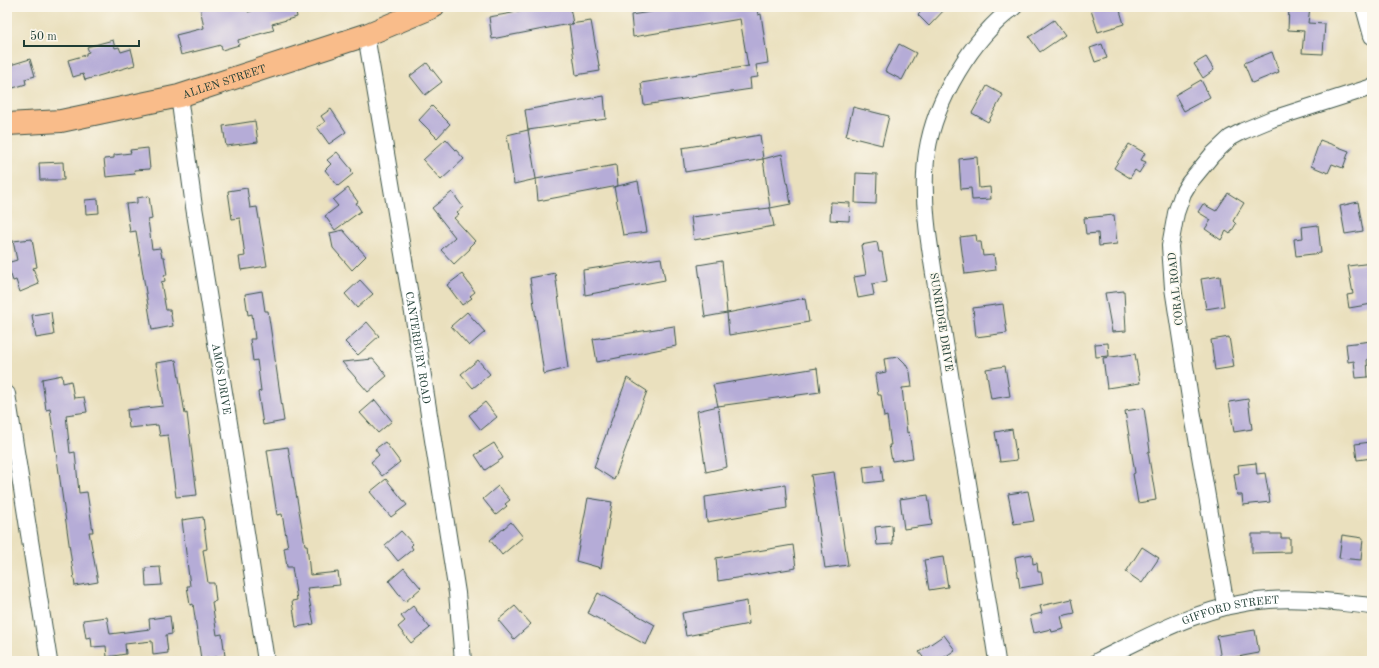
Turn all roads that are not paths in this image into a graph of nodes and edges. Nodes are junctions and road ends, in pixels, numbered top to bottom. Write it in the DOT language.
graph roads {
  1 [pos="433,7"];
  2 [pos="1014,7"];
  3 [pos="1364,7"];
  4 [pos="366,35"];
  5 [pos="1372,36"];
  6 [pos="1372,87"];
  7 [pos="179,96"];
  8 [pos="7,124"];
  9 [pos="7,394"];
  10 [pos="1226,606"];
  11 [pos="1372,606"];
  12 [pos="49,661"];
  13 [pos="266,661"];
  14 [pos="463,661"];
  15 [pos="997,661"];
  16 [pos="1098,661"];
  1 -- 4 [label="main road, ALLEN STREET"];
  2 -- 15 [label="street, SUNRIDGE DRIVE"];
  3 -- 5 [label="street"];
  4 -- 7 [label="main road, ALLEN STREET"];
  4 -- 14 [label="street, CANTERBURY ROAD"];
  6 -- 10 [label="street, CORAL ROAD"];
  7 -- 8 [label="main road, ALLEN STREET"];
  7 -- 13 [label="street, AMOS DRIVE"];
  9 -- 12 [label="street"];
  10 -- 11 [label="street, GIFFORD STREET"];
  10 -- 16 [label="street, GIFFORD STREET"];
}
